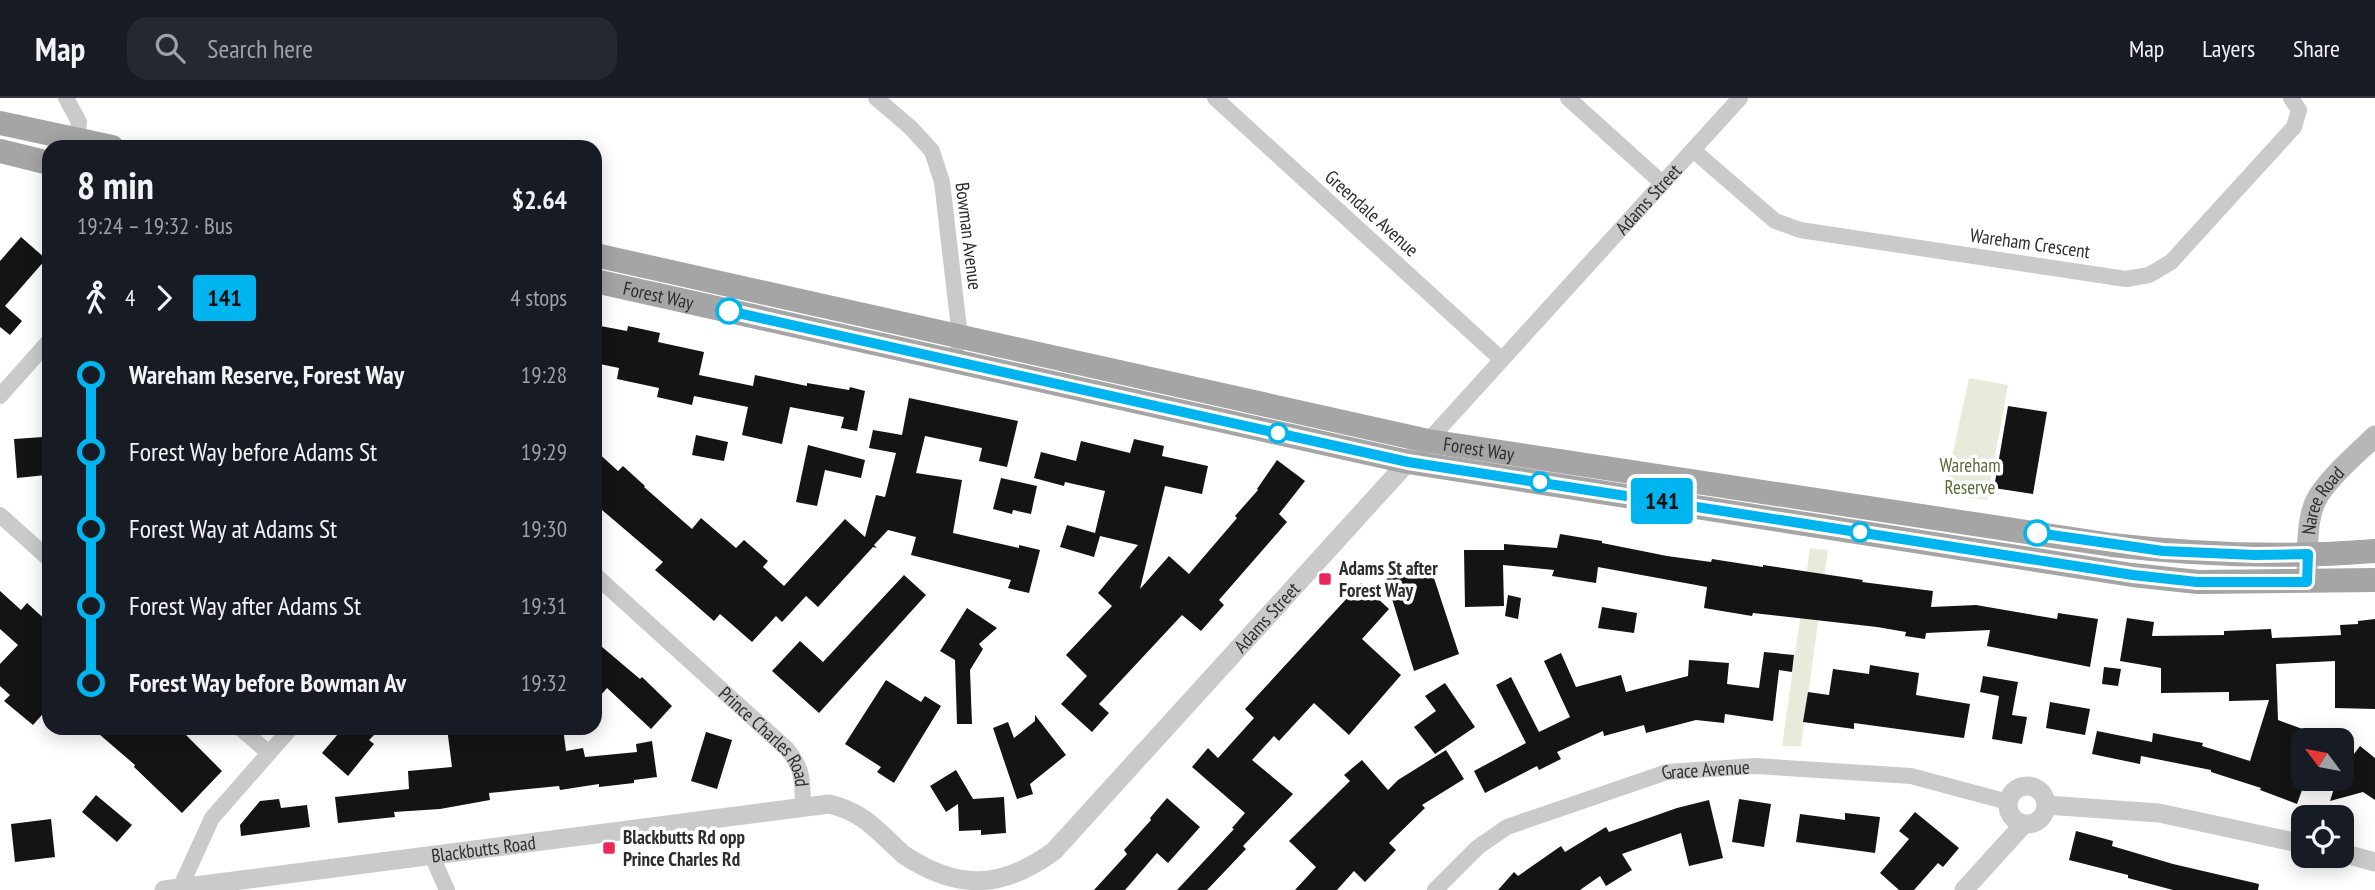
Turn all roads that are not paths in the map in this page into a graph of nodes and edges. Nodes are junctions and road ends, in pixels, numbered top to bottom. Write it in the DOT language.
graph roads {
  1 [pos="66,98"];
  2 [pos="876,98"];
  3 [pos="1215,98"];
  4 [pos="1568,98"];
  5 [pos="1740,98"];
  6 [pos="2291,98"];
  7 [pos="0,123"];
  8 [pos="65,140"];
  9 [pos="78,140"];
  10 [pos="1693,150"];
  11 [pos="0,151"];
  12 [pos="42,161"];
  13 [pos="1662,183"];
  14 [pos="602,257"];
  15 [pos="602,283"];
  16 [pos="960,337"];
  17 [pos="42,349"];
  18 [pos="1501,359"];
  19 [pos="955,361"];
  20 [pos="0,396"];
  21 [pos="2375,436"];
  22 [pos="1428,441"];
  23 [pos="1408,462"];
  24 [pos="0,515"];
  25 [pos="2375,551"];
  26 [pos="42,553"];
  27 [pos="2308,554"];
  28 [pos="2375,580"];
  29 [pos="602,581"];
  30 [pos="2307,582"];
  31 [pos="248,735"];
  32 [pos="285,735"];
  33 [pos="269,753"];
  34 [pos="2008,802"];
  35 [pos="2046,805"];
  36 [pos="803,806"];
  37 [pos="2024,824"];
  38 [pos="2291,841"];
  39 [pos="431,854"];
  40 [pos="2354,856"];
  41 [pos="2375,862"];
  42 [pos="969,888"];
  43 [pos="172,889"];
  44 [pos="447,890"];
  45 [pos="1435,890"];
  46 [pos="1964,890"];
  1 -- 9 [label="street"];
  2 -- 16 [label="street, Bowman Avenue"];
  3 -- 18 [label="street, Greendale Avenue"];
  4 -- 13 [label="street"];
  5 -- 10 [label="street, Adams Street"];
  6 -- 10 [label="street, Wareham Crescent"];
  7 -- 8 [label="main road"];
  10 -- 13 [label="street, Adams Street"];
  11 -- 12 [label="main road"];
  13 -- 18 [label="street, Adams Street"];
  14 -- 16 [label="main road, Forest Way"];
  15 -- 19 [label="main road, Forest Way"];
  16 -- 19 [label="street, Bowman Avenue"];
  16 -- 22 [label="main road, Forest Way"];
  17 -- 20 [label="street"];
  18 -- 22 [label="street, Adams Street"];
  19 -- 23 [label="main road, Forest Way"];
  21 -- 27 [label="main road, Naree Road"];
  22 -- 23 [label="street, Adams Street"];
  22 -- 27 [label="main road, Forest Way"];
  23 -- 30 [label="main road, Forest Way"];
  23 -- 42 [label="street, Adams Street"];
  24 -- 26 [label="street"];
  25 -- 27 [label="main road, Forest Way"];
  27 -- 30 [label="main road, Naree Road"];
  28 -- 30 [label="main road, Forest Way"];
  29 -- 36 [label="street, Prince Charles Road"];
  31 -- 33 [label="street"];
  32 -- 33 [label="street"];
  33 -- 43 [label="street"];
  34 -- 35 [label="street"];
  34 -- 37 [label="street"];
  34 -- 45 [label="street, Grace Avenue"];
  35 -- 37 [label="street"];
  35 -- 38 [label="street"];
  36 -- 39 [label="street, Blackbutts Road"];
  36 -- 42 [label="street, Prince Charles Road"];
  37 -- 46 [label="street"];
  39 -- 43 [label="street, Blackbutts Road"];
  39 -- 44 [label="street"];
  40 -- 41 [label="street"];
}
